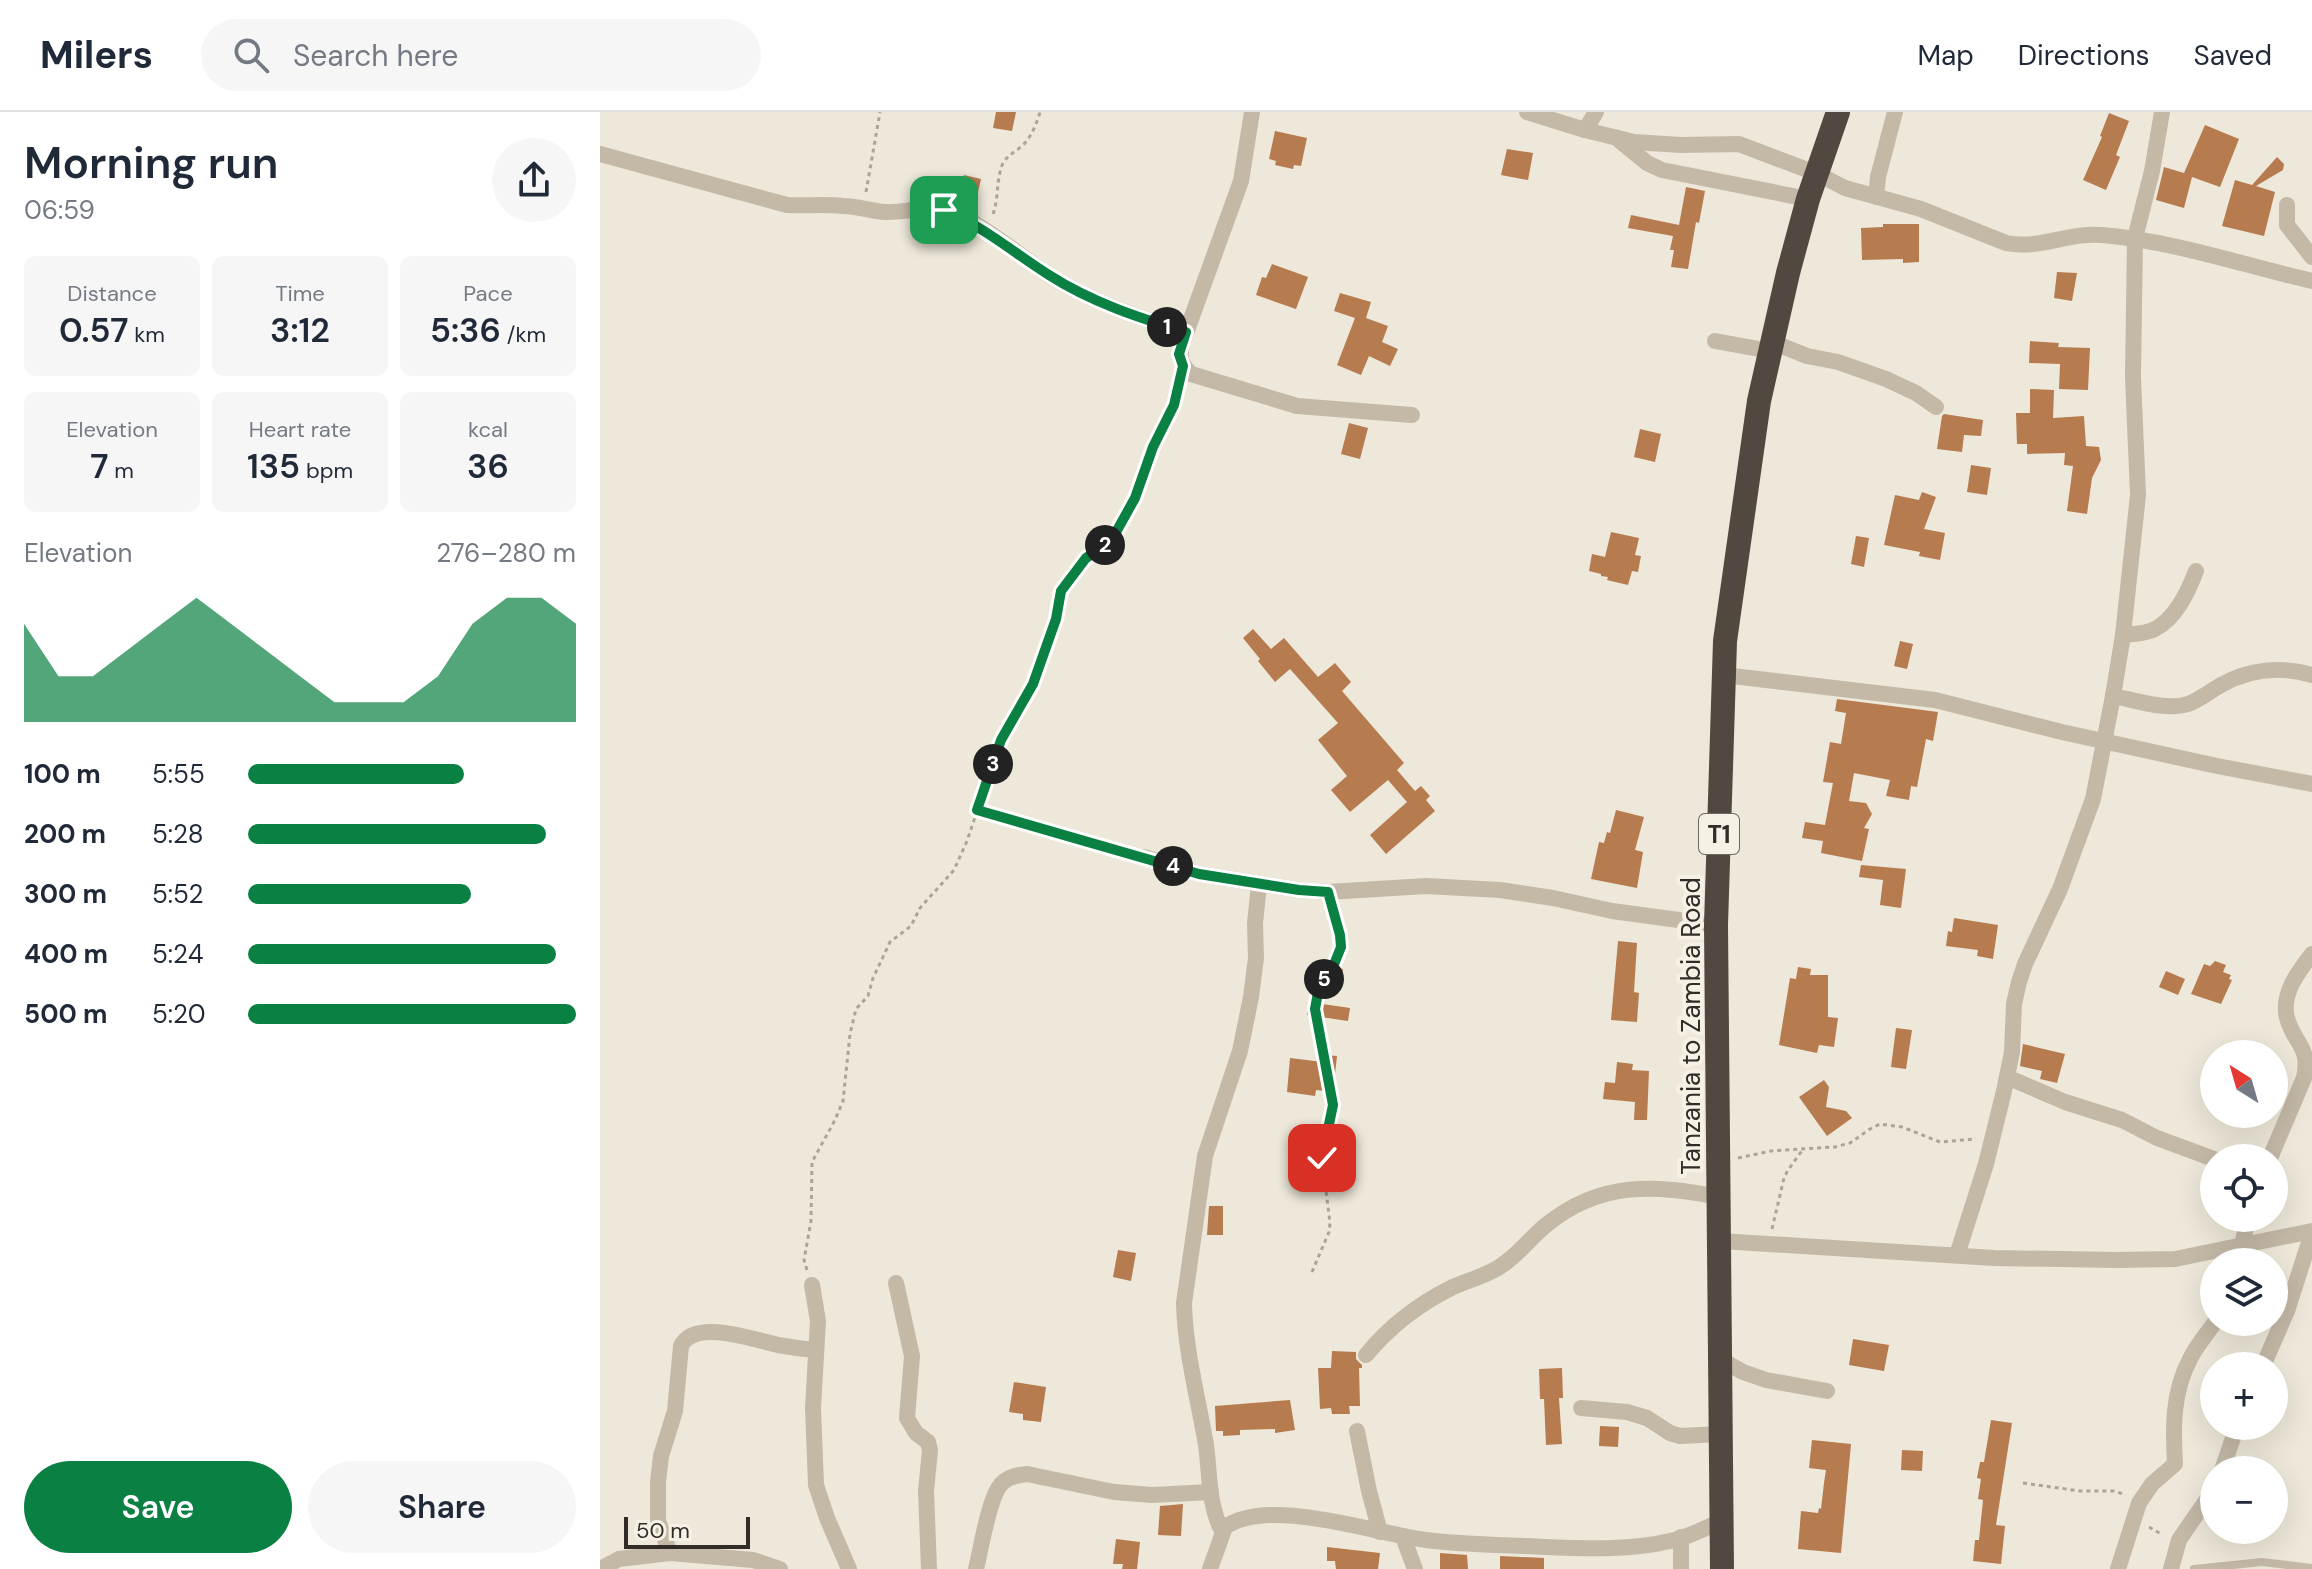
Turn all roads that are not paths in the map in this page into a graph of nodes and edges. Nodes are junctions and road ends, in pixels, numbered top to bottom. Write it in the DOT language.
graph roads {
  1 [pos="1252,112"];
  2 [pos="1527,112"];
  3 [pos="1596,112"];
  4 [pos="1838,112"];
  5 [pos="1895,112"];
  6 [pos="2162,112"];
  7 [pos="1585,130"];
  8 [pos="1617,138"];
  9 [pos="600,154"];
  10 [pos="1818,174"];
  11 [pos="1876,197"];
  12 [pos="1808,199"];
  13 [pos="2287,205"];
  14 [pos="2135,238"];
  15 [pos="2312,257"];
  16 [pos="2312,281"];
  17 [pos="1186,332"];
  18 [pos="1715,341"];
  19 [pos="1771,346"];
  20 [pos="1936,407"];
  21 [pos="1412,415"];
  22 [pos="2196,571"];
  23 [pos="2123,635"];
  24 [pos="1724,675"];
  25 [pos="2312,675"];
  26 [pos="2113,696"];
  27 [pos="2104,740"];
  28 [pos="2312,784"];
  29 [pos="1144,857"];
  30 [pos="1259,885"];
  31 [pos="1716,925"];
  32 [pos="2312,954"];
  33 [pos="2309,1055"];
  34 [pos="2007,1077"];
  35 [pos="2276,1144"];
  36 [pos="2200,1154"];
  37 [pos="1720,1197"];
  38 [pos="2312,1232"];
  39 [pos="1720,1241"];
  40 [pos="2251,1248"];
  41 [pos="1957,1255"];
  42 [pos="2200,1256"];
  43 [pos="896,1283"];
  44 [pos="812,1285"];
  45 [pos="2205,1336"];
  46 [pos="816,1350"];
  47 [pos="2269,1352"];
  48 [pos="1366,1355"];
  49 [pos="1720,1359"];
  50 [pos="1827,1391"];
  51 [pos="1581,1408"];
  52 [pos="1357,1431"];
  53 [pos="1720,1434"];
  54 [pos="1211,1492"];
  55 [pos="2200,1509"];
  56 [pos="1721,1521"];
  57 [pos="1222,1531"];
  58 [pos="1380,1532"];
  59 [pos="1403,1537"];
  60 [pos="1681,1537"];
  61 [pos="670,1553"];
  62 [pos="2312,1568"];
  63 [pos="600,1569"];
  64 [pos="780,1569"];
  65 [pos="849,1569"];
  66 [pos="929,1569"];
  67 [pos="976,1569"];
  68 [pos="1210,1569"];
  69 [pos="1415,1569"];
  70 [pos="1681,1569"];
  71 [pos="1722,1569"];
  72 [pos="2118,1569"];
  73 [pos="2171,1569"];
  74 [pos="2194,1569"];
  1 -- 17 [label="street"];
  2 -- 7 [label="street"];
  3 -- 7 [label="street"];
  4 -- 10 [label="highway, Tanzania to Zambia Road / T1"];
  5 -- 11 [label="street"];
  6 -- 14 [label="street"];
  7 -- 8 [label="street"];
  8 -- 10 [label="street"];
  8 -- 12 [label="street"];
  9 -- 17 [label="street"];
  10 -- 11 [label="street"];
  10 -- 12 [label="highway, Tanzania to Zambia Road / T1"];
  11 -- 14 [label="street"];
  12 -- 19 [label="highway, Tanzania to Zambia Road / T1"];
  13 -- 15 [label="street"];
  14 -- 16 [label="street"];
  14 -- 23 [label="street"];
  17 -- 21 [label="street"];
  18 -- 19 [label="street"];
  19 -- 20 [label="street"];
  19 -- 24 [label="highway, Tanzania to Zambia Road / T1"];
  22 -- 23 [label="street"];
  23 -- 26 [label="street"];
  24 -- 27 [label="street"];
  24 -- 31 [label="highway, Tanzania to Zambia Road / T1"];
  25 -- 26 [label="street"];
  26 -- 27 [label="street"];
  27 -- 28 [label="street"];
  27 -- 34 [label="street"];
  29 -- 30 [label="street"];
  30 -- 31 [label="street"];
  30 -- 54 [label="street"];
  31 -- 37 [label="highway, Tanzania to Zambia Road / T1"];
  32 -- 33 [label="street"];
  33 -- 35 [label="street"];
  34 -- 36 [label="street"];
  34 -- 41 [label="street"];
  37 -- 39 [label="highway, Tanzania to Zambia Road / T1"];
  37 -- 48 [label="street"];
  38 -- 40 [label="street"];
  38 -- 47 [label="street"];
  39 -- 41 [label="street"];
  39 -- 49 [label="highway, Tanzania to Zambia Road / T1"];
  41 -- 42 [label="street"];
  43 -- 66 [label="street"];
  44 -- 46 [label="street"];
  45 -- 72 [label="street"];
  46 -- 61 [label="street"];
  46 -- 65 [label="street"];
  49 -- 50 [label="street"];
  49 -- 53 [label="highway, Tanzania to Zambia Road / T1"];
  51 -- 53 [label="street"];
  52 -- 58 [label="street"];
  53 -- 56 [label="highway, Tanzania to Zambia Road / T1"];
  54 -- 57 [label="street"];
  54 -- 67 [label="street"];
  55 -- 73 [label="street"];
  56 -- 60 [label="street"];
  56 -- 71 [label="highway, Tanzania to Zambia Road / T1"];
  57 -- 58 [label="street"];
  57 -- 68 [label="street"];
  58 -- 59 [label="street"];
  59 -- 60 [label="street"];
  59 -- 69 [label="street"];
  60 -- 70 [label="street"];
  61 -- 63 [label="street"];
  61 -- 64 [label="street"];
  62 -- 74 [label="lane"];
}
